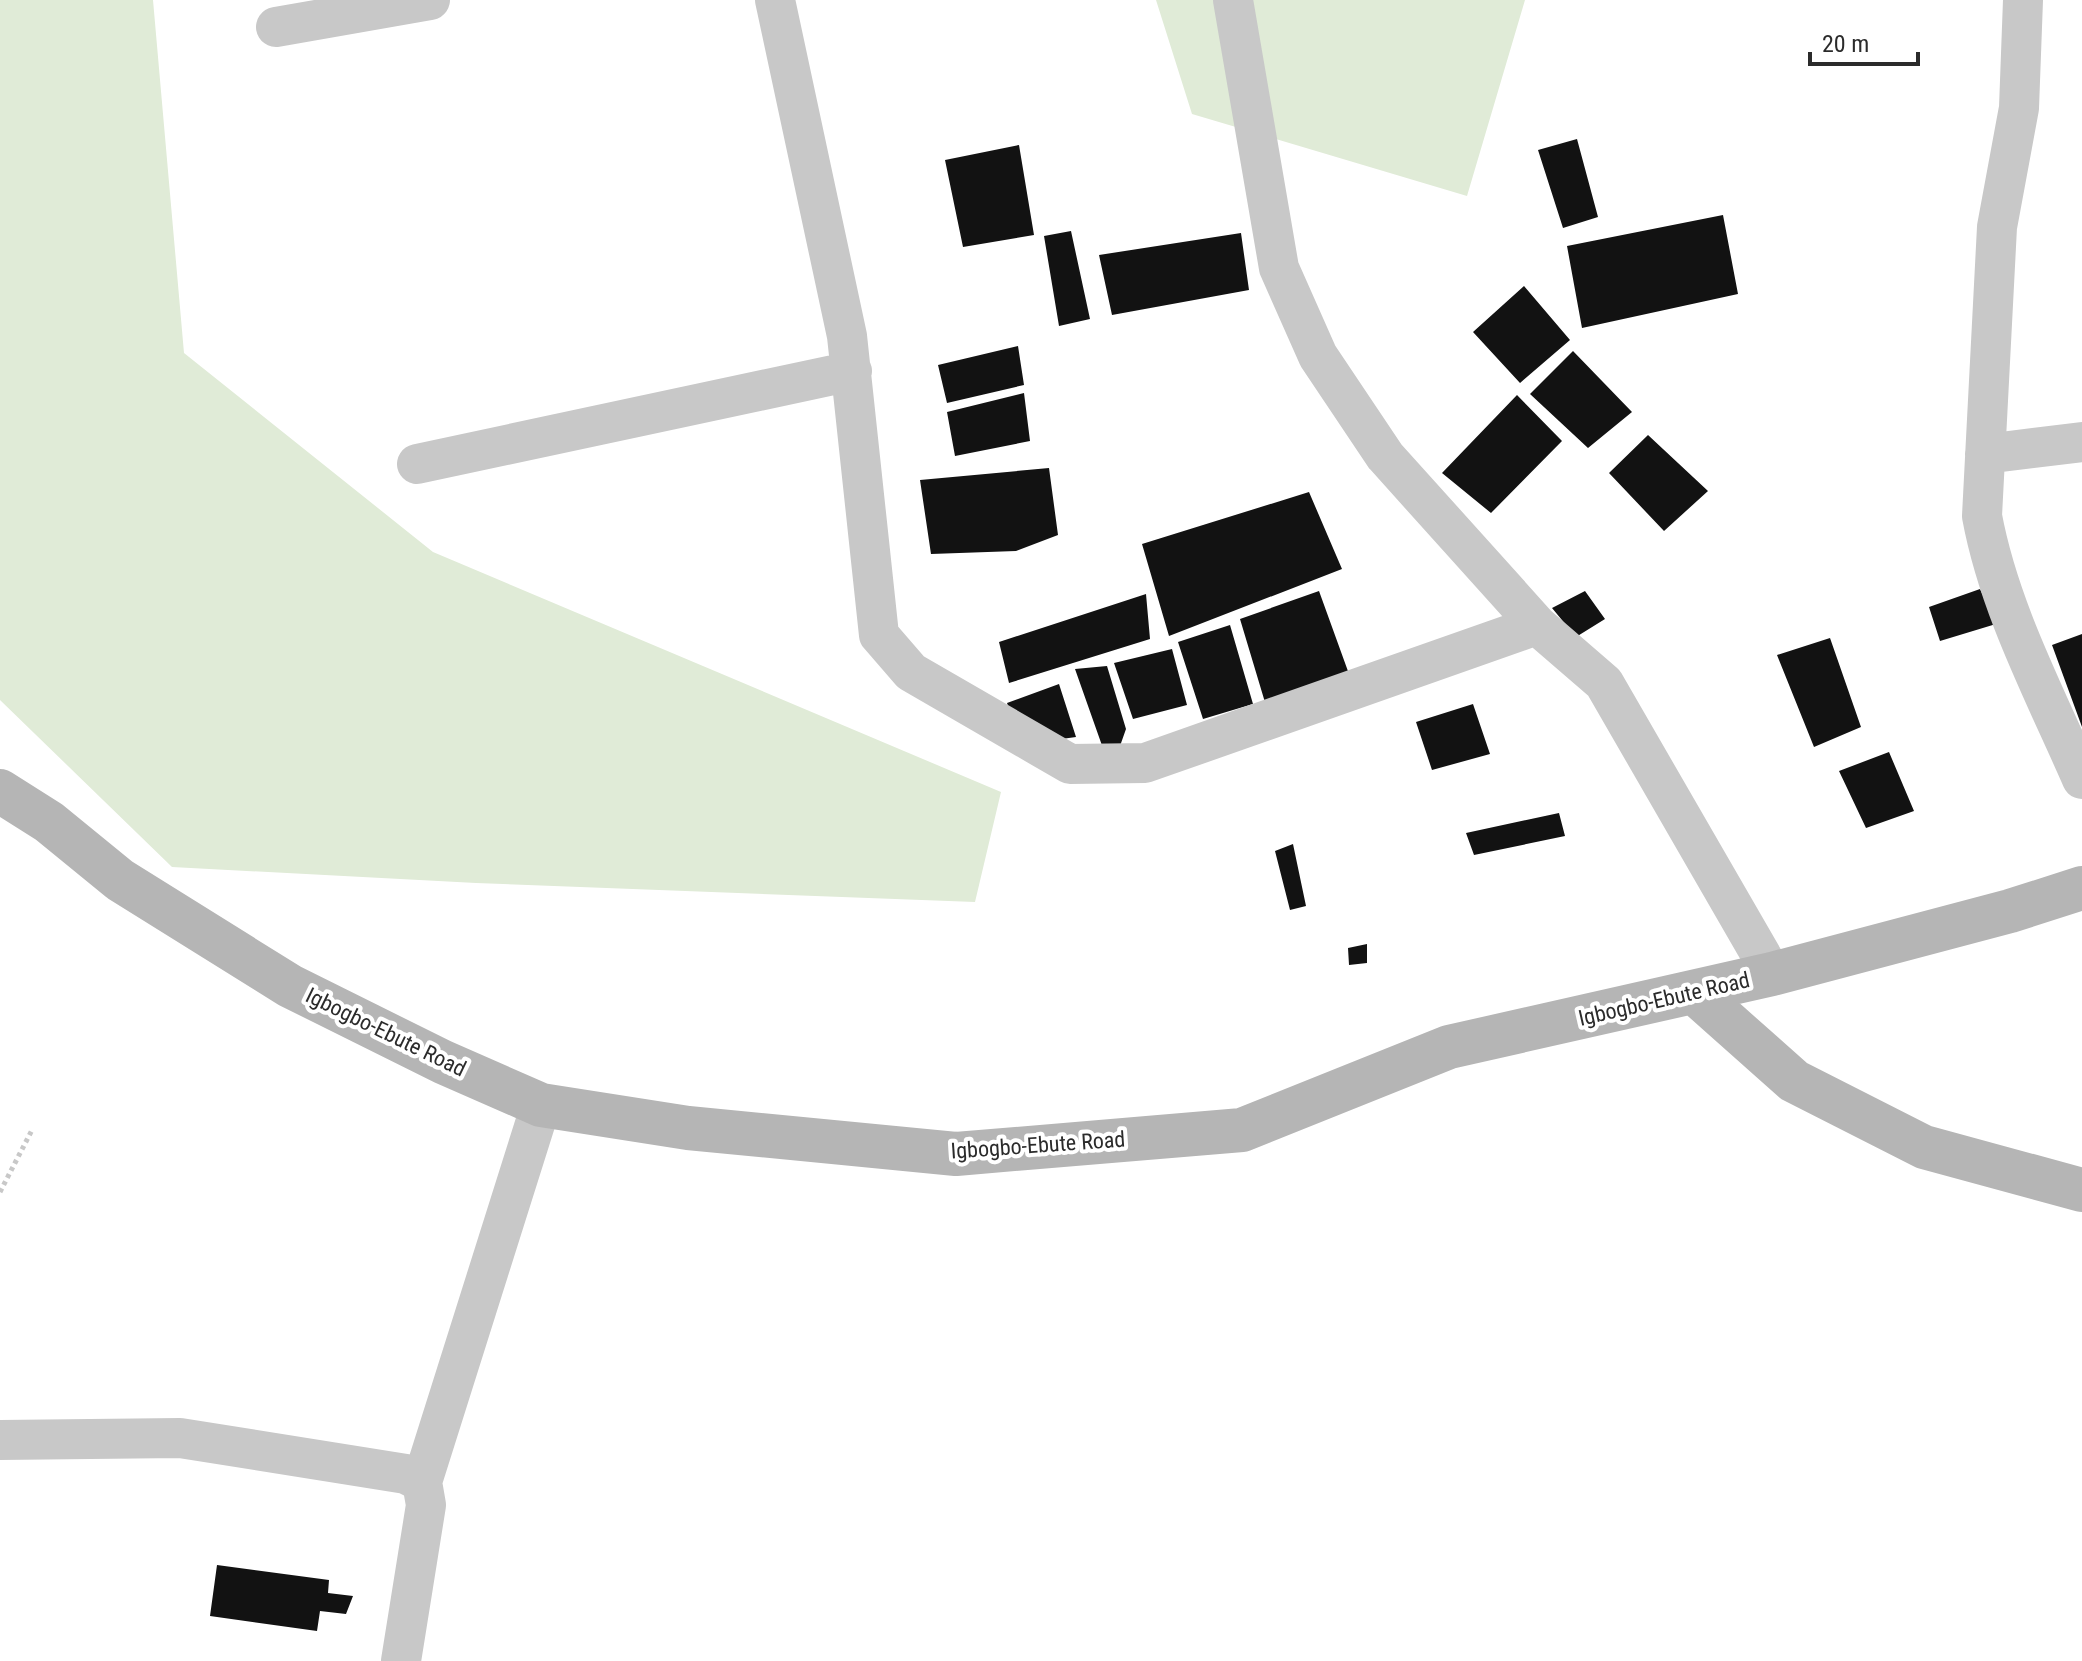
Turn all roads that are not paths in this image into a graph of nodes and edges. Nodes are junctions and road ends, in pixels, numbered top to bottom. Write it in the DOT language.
graph roads {
  1 [pos="430,0"];
  2 [pos="775,0"];
  3 [pos="1233,0"];
  4 [pos="2023,0"];
  5 [pos="276,27"];
  6 [pos="852,371"];
  7 [pos="2082,442"];
  8 [pos="1985,454"];
  9 [pos="417,464"];
  10 [pos="1537,625"];
  11 [pos="2082,779"];
  12 [pos="0,791"];
  13 [pos="2082,888"];
  14 [pos="1772,974"];
  15 [pos="1695,993"];
  16 [pos="541,1105"];
  17 [pos="2082,1190"];
  18 [pos="0,1440"];
  19 [pos="422,1482"];
  20 [pos="401,1660"];
  21 [pos="407,1661"];
  1 -- 5 [label="street"];
  2 -- 6 [label="street"];
  3 -- 10 [label="street"];
  4 -- 8 [label="street"];
  6 -- 9 [label="street"];
  6 -- 10 [label="street"];
  7 -- 8 [label="street"];
  8 -- 11 [label="street"];
  10 -- 14 [label="street"];
  12 -- 16 [label="main road, Igbogbo-Ebute Road"];
  13 -- 14 [label="main road, Igbogbo-Ebute Road"];
  14 -- 15 [label="main road, Igbogbo-Ebute Road"];
  15 -- 16 [label="main road, Igbogbo-Ebute Road"];
  15 -- 17 [label="main road"];
  16 -- 19 [label="street"];
  18 -- 19 [label="street"];
  19 -- 20 [label="street"];
  20 -- 21 [label="street"];
}
